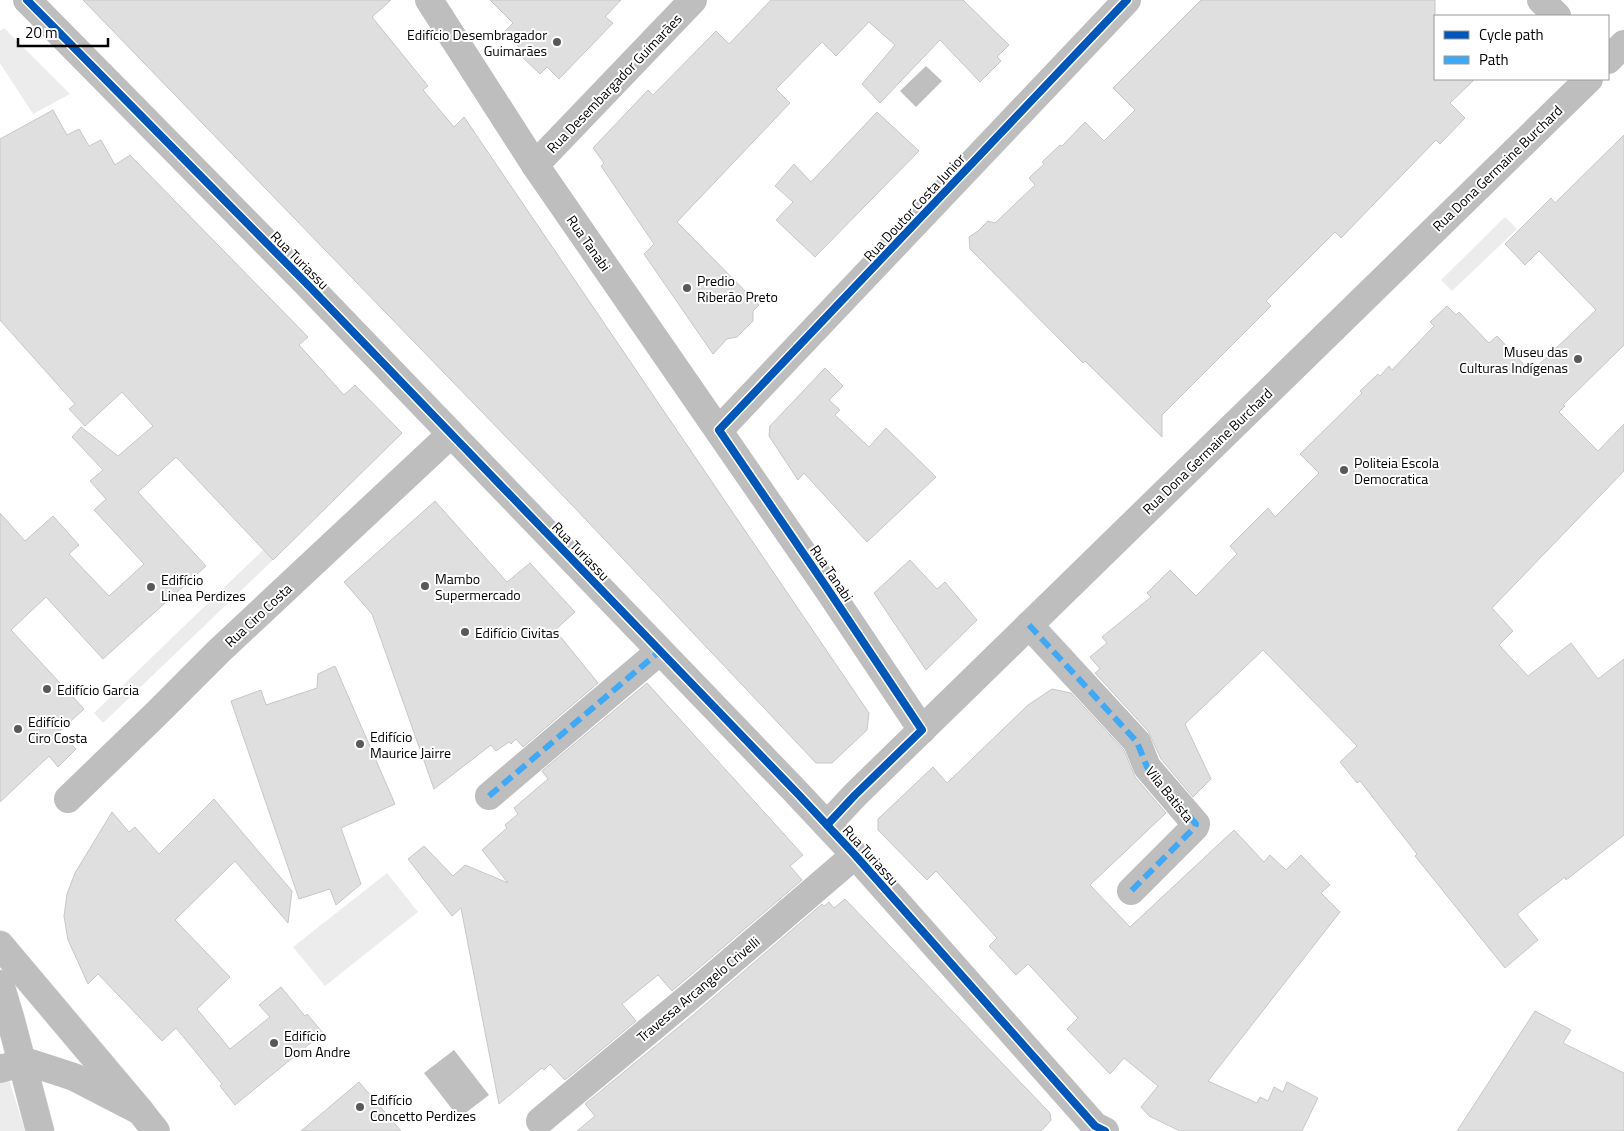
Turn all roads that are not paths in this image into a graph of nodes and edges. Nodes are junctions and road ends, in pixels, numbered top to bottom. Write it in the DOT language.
graph roads {
  1 [pos="27,0"];
  2 [pos="429,0"];
  3 [pos="693,0"];
  4 [pos="1127,0"];
  5 [pos="1541,0"];
  6 [pos="1556,15"];
  7 [pos="1624,44"];
  8 [pos="1609,59"];
  9 [pos="1588,80"];
  10 [pos="535,165"];
  11 [pos="719,430"];
  12 [pos="451,434"];
  13 [pos="1030,625"];
  14 [pos="660,651"];
  15 [pos="922,730"];
  16 [pos="489,796"];
  17 [pos="68,799"];
  18 [pos="826,825"];
  19 [pos="855,854"];
  20 [pos="1131,891"];
  21 [pos="0,945"];
  22 [pos="0,984"];
  23 [pos="11,1066"];
  24 [pos="148,1121"];
  25 [pos="540,1121"];
  26 [pos="1097,1130"];
  27 [pos="40,1131"];
  1 -- 12 [label="street, Rua Turiassu"];
  2 -- 10 [label="street, Rua Tanabi"];
  3 -- 10 [label="street, Rua Desembargador Guimarães"];
  4 -- 11 [label="street, Rua Doutor Costa Junior"];
  5 -- 6 [label="street"];
  7 -- 8 [label="street"];
  9 -- 13 [label="street, Rua Dona Germaine Burchard"];
  10 -- 11 [label="street, Rua Tanabi"];
  11 -- 15 [label="street, Rua Tanabi"];
  12 -- 14 [label="street, Rua Turiassu"];
  12 -- 17 [label="street, Rua Ciro Costa"];
  13 -- 15 [label="street, Rua Dona Germaine Burchard"];
  13 -- 20 [label="street, Vila Batista"];
  14 -- 16 [label="street"];
  14 -- 18 [label="street, Rua Turiassu"];
  15 -- 18 [label="street, Rua Dona Germaine Burchard"];
  18 -- 19 [label="street, Rua Turiassu"];
  19 -- 25 [label="street, Travessa Arcangelo Crivelli"];
  19 -- 26 [label="street, Rua Turiassu"];
  21 -- 24 [label="street"];
  22 -- 23 [label="street"];
  23 -- 24 [label="street"];
  23 -- 27 [label="street"];
}
